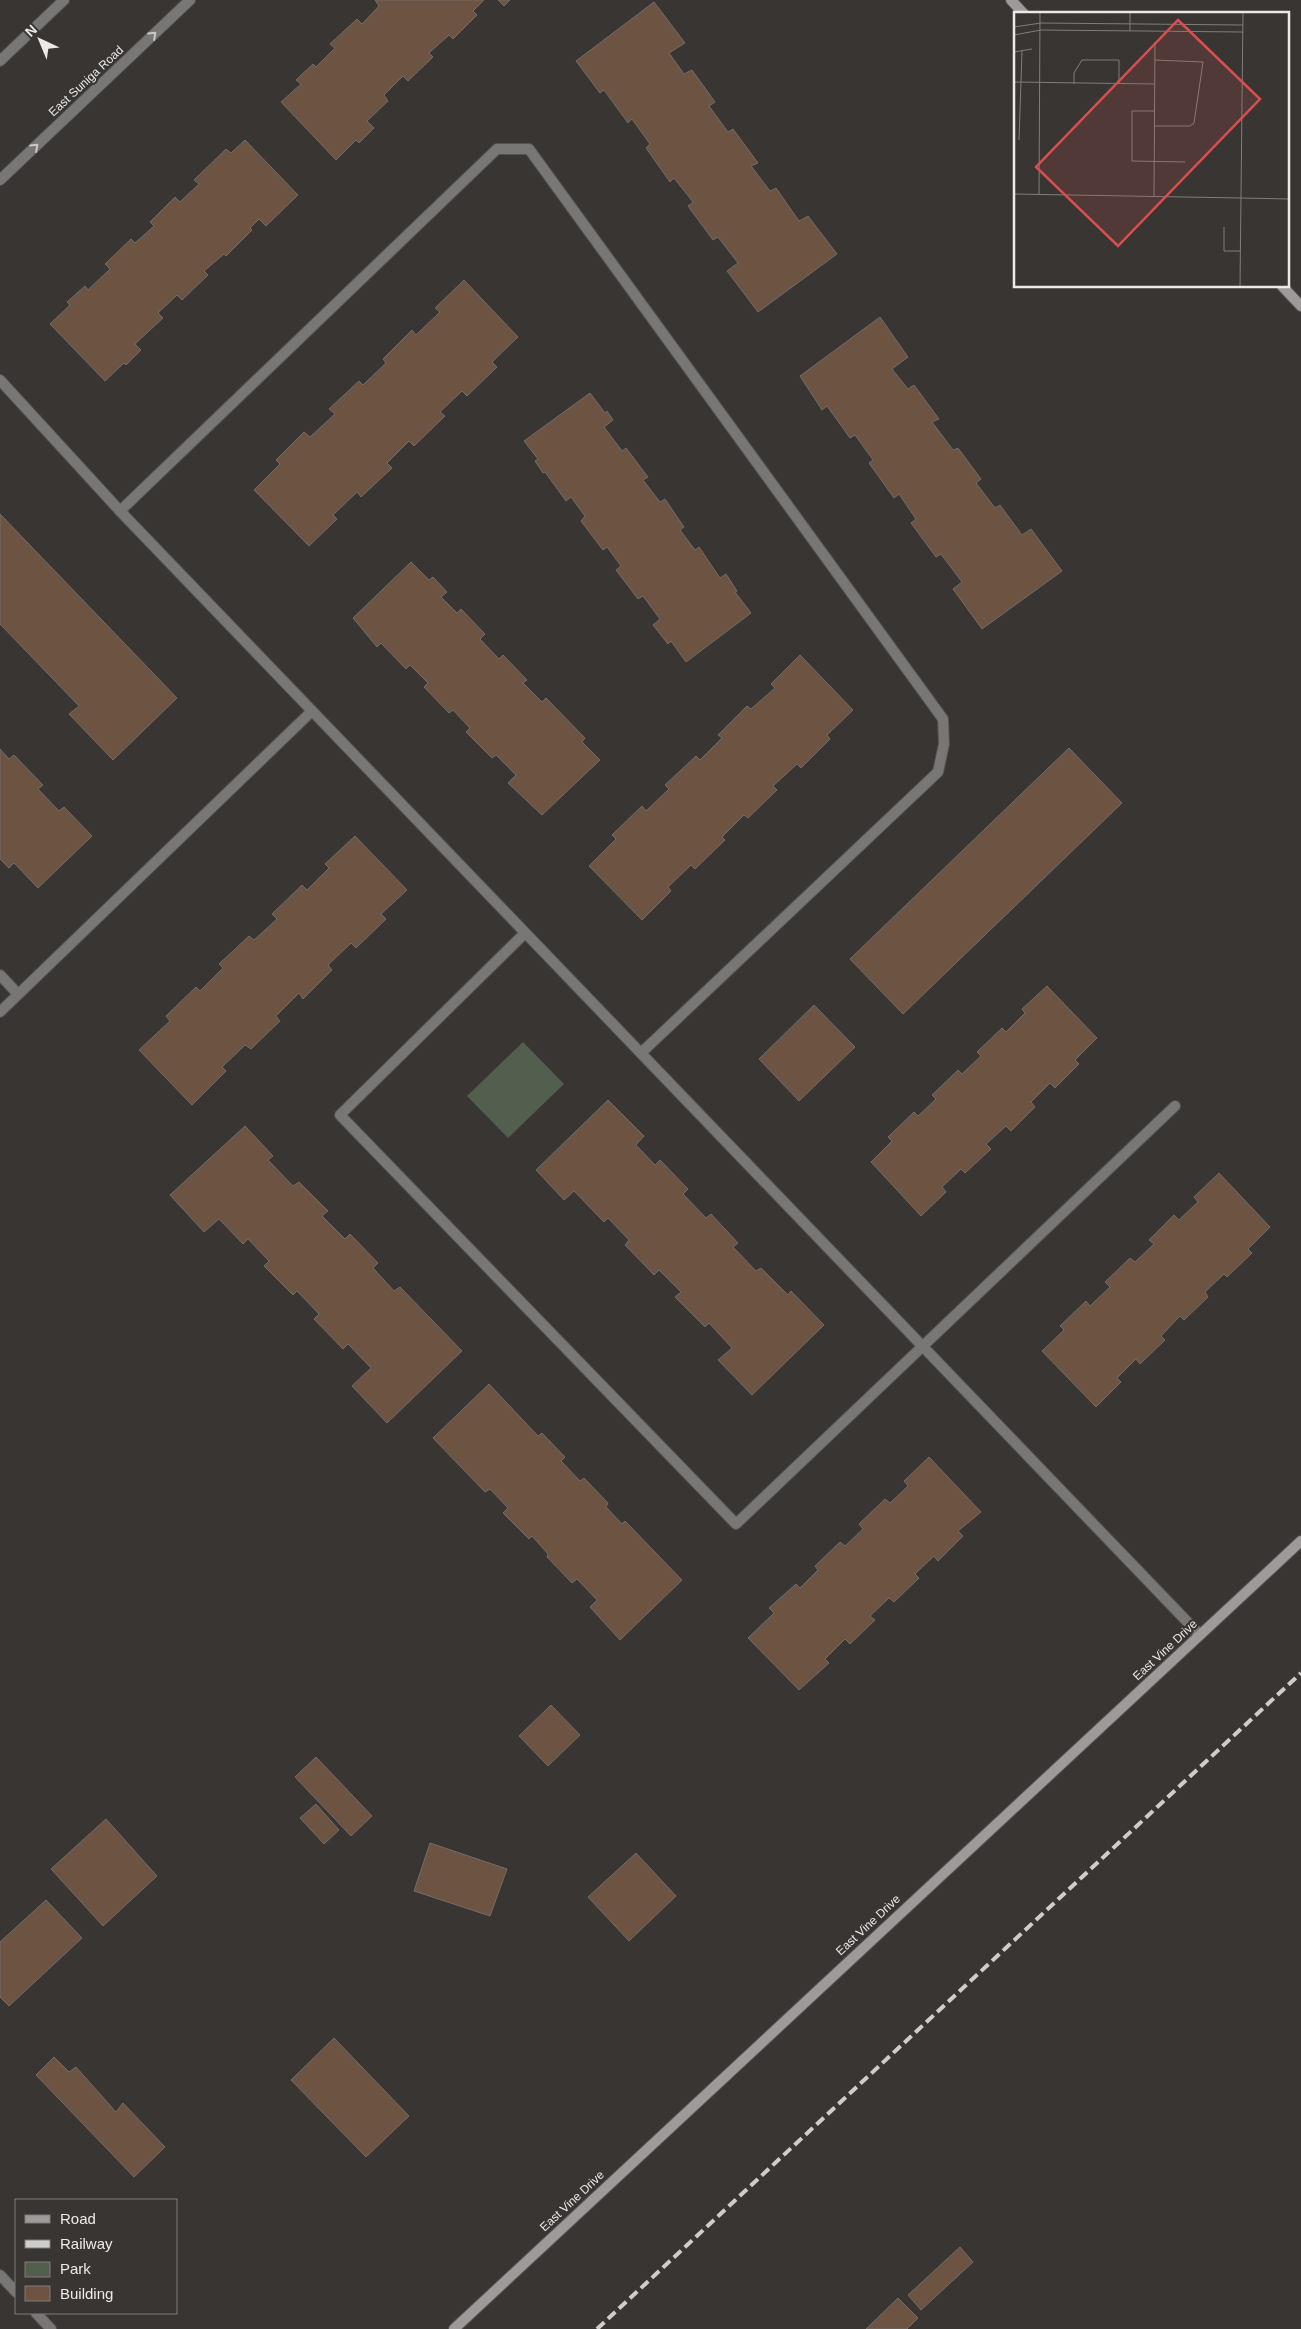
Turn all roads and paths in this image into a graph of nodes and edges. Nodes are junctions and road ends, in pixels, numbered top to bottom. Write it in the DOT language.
graph roads {
  1 [pos="64,0"];
  2 [pos="190,0"];
  3 [pos="1011,0"];
  4 [pos="1022,12"];
  5 [pos="0,61"];
  6 [pos="0,180"];
  7 [pos="1284,288"];
  8 [pos="1301,306"];
  9 [pos="0,380"];
  10 [pos="120,511"];
  11 [pos="312,711"];
  12 [pos="525,933"];
  13 [pos="0,975"];
  14 [pos="18,994"];
  15 [pos="0,1012"];
  16 [pos="641,1053"];
  17 [pos="1175,1106"];
  18 [pos="921,1345"];
  19 [pos="1301,1541"];
  20 [pos="1200,1635"];
  21 [pos="0,2275"];
  22 [pos="15,2291"];
  23 [pos="37,2314"];
  24 [pos="51,2329"];
  25 [pos="454,2329"];
  1 -- 5 [label="street"];
  6 -- 2 [label="street, East Suniga Road, one-way"];
  3 -- 4 [label="main road"];
  7 -- 8 [label="main road"];
  9 -- 10 [label="street"];
  10 -- 11 [label="street"];
  10 -- 16 [label="street"];
  11 -- 12 [label="street"];
  11 -- 14 [label="street"];
  12 -- 16 [label="street"];
  12 -- 18 [label="street"];
  13 -- 14 [label="street"];
  14 -- 15 [label="street"];
  16 -- 18 [label="street"];
  17 -- 18 [label="street"];
  18 -- 20 [label="street"];
  19 -- 20 [label="main road, East Vine Drive"];
  20 -- 25 [label="main road, East Vine Drive"];
  21 -- 22 [label="street"];
  23 -- 24 [label="street"];
}
